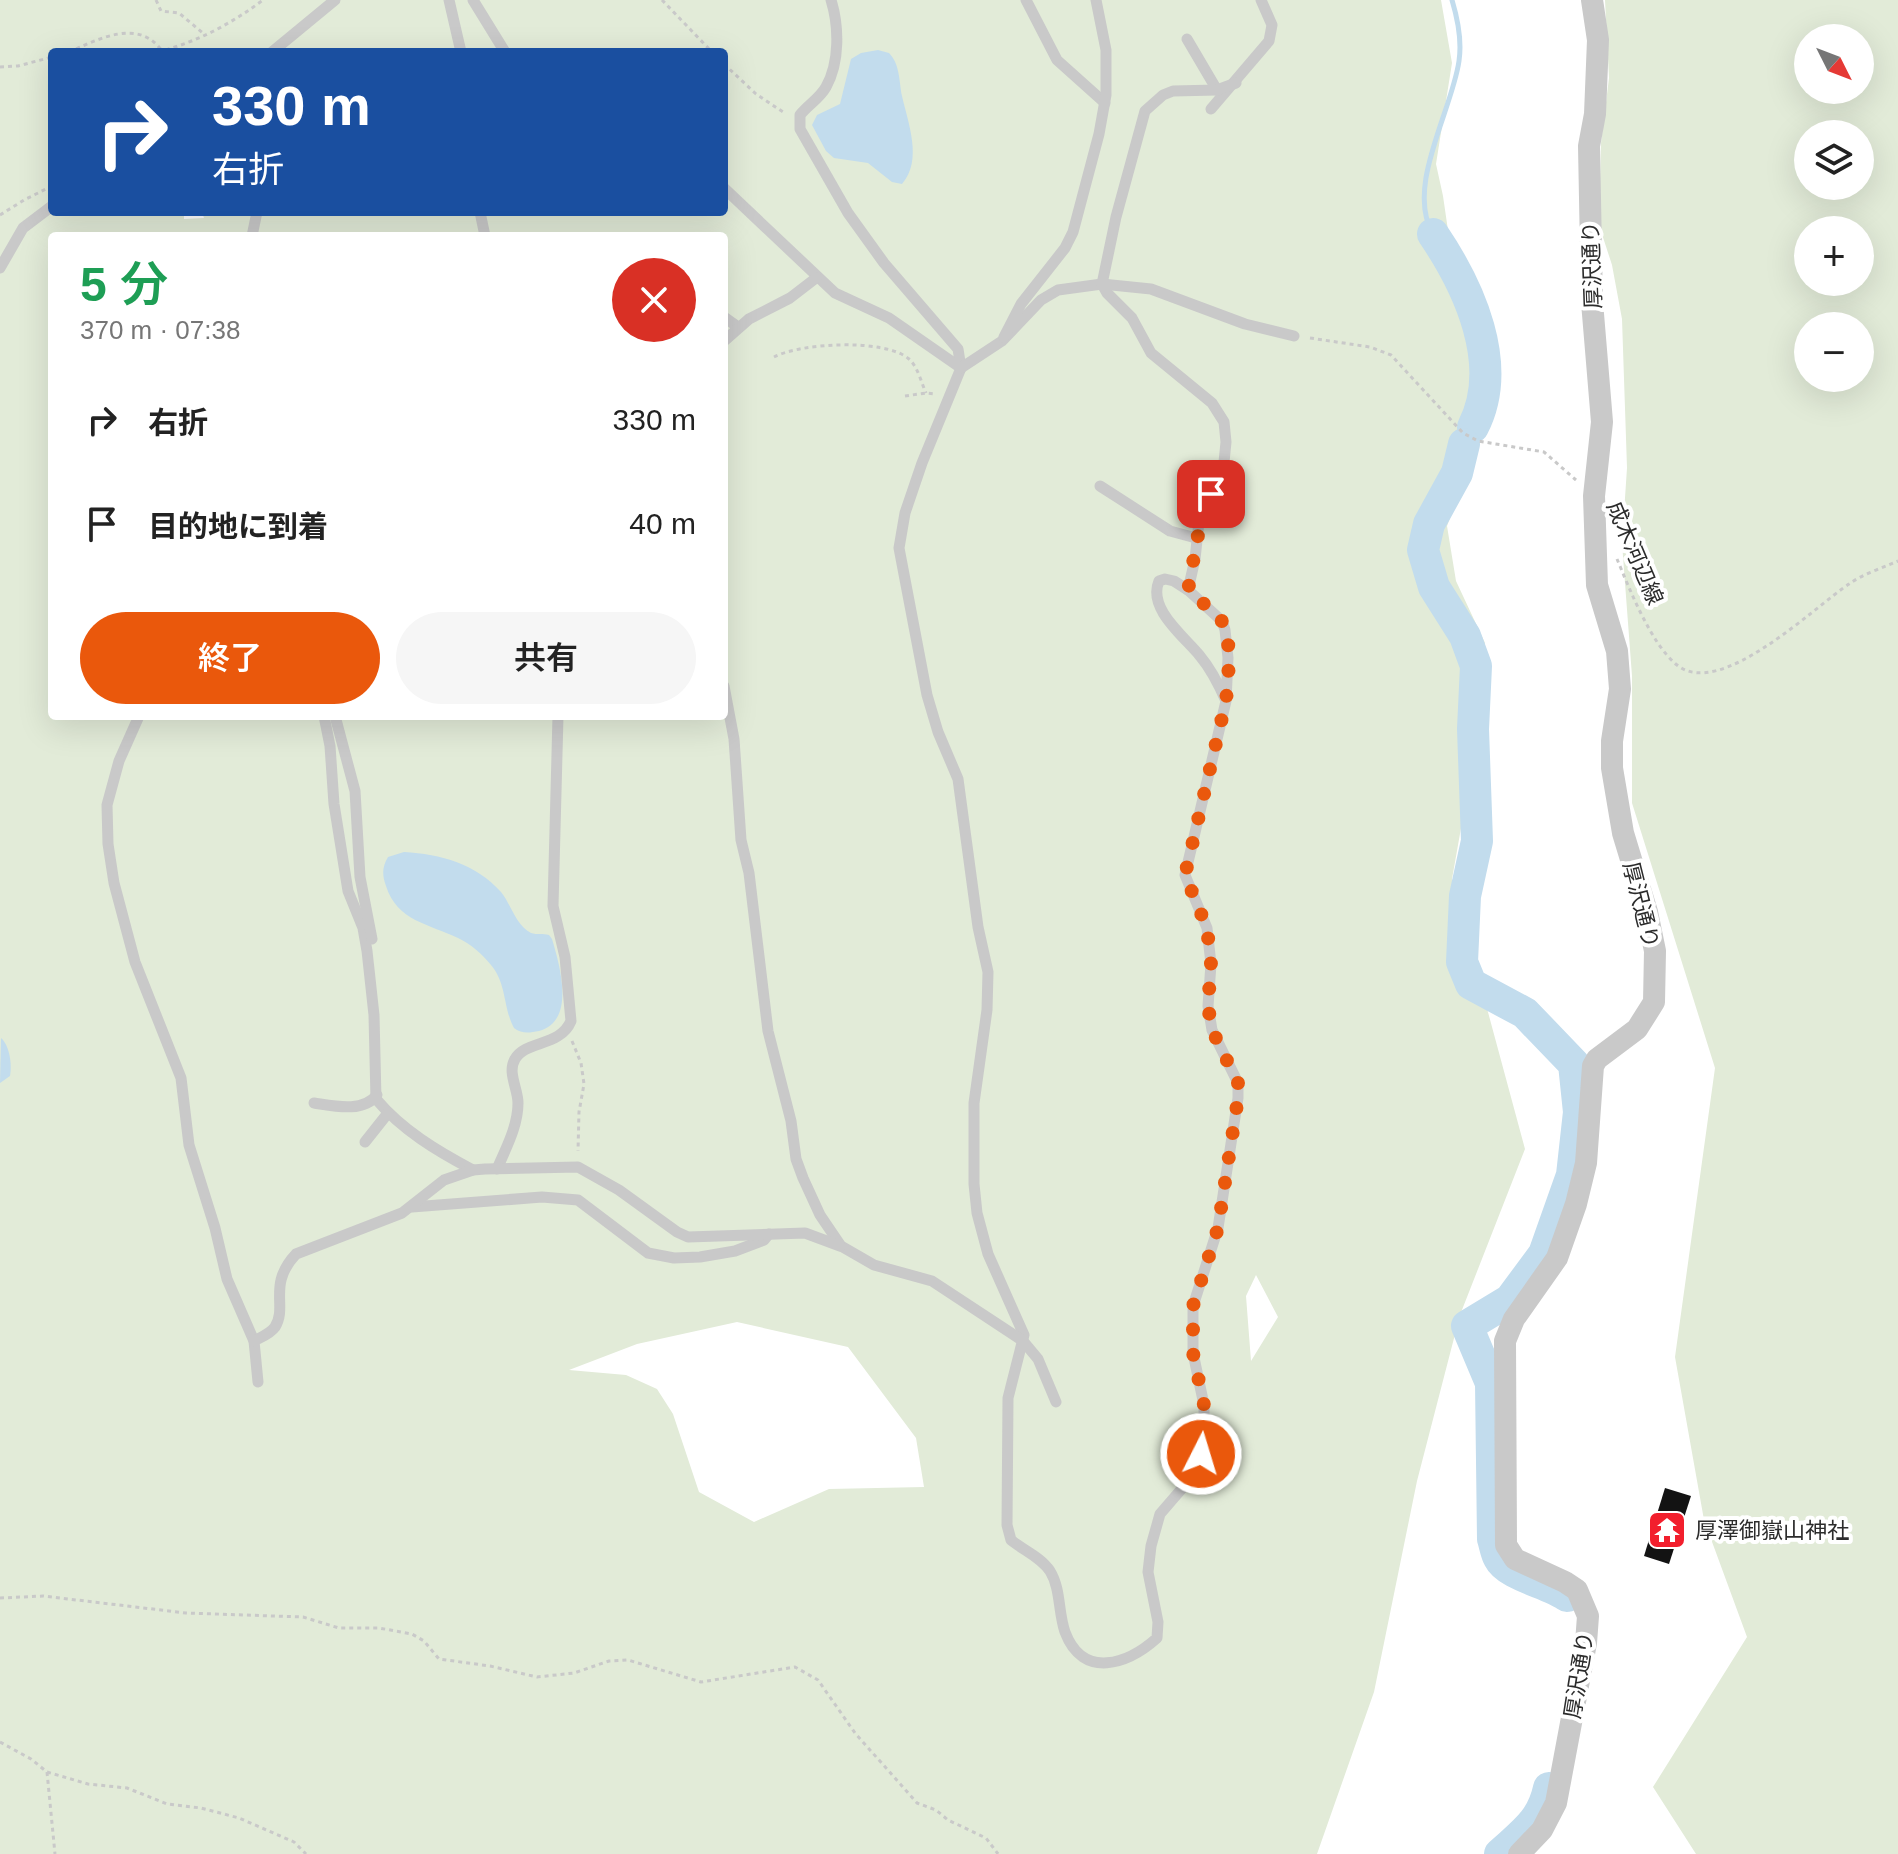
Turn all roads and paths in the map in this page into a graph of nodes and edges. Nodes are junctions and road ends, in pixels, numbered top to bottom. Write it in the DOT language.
graph roads {
  1 [pos="156,0"];
  2 [pos="263,0"];
  3 [pos="335,0"];
  4 [pos="449,0"];
  5 [pos="473,0"];
  6 [pos="662,0"];
  7 [pos="831,0"];
  8 [pos="1026,0"];
  9 [pos="1096,0"];
  10 [pos="1261,0"];
  11 [pos="1592,0"];
  12 [pos="204,34"];
  13 [pos="1187,39"];
  14 [pos="78,48"];
  15 [pos="158,48"];
  16 [pos="175,48"];
  17 [pos="277,48"];
  18 [pos="460,48"];
  19 [pos="503,48"];
  20 [pos="708,48"];
  21 [pos="48,58"];
  22 [pos="0,67"];
  23 [pos="728,68"];
  24 [pos="1236,83"];
  25 [pos="1217,90"];
  26 [pos="1105,103"];
  27 [pos="1211,109"];
  28 [pos="800,129"];
  29 [pos="48,188"];
  30 [pos="728,192"];
  31 [pos="48,209"];
  32 [pos="0,215"];
  33 [pos="0,268"];
  34 [pos="816,278"];
  35 [pos="1102,284"];
  36 [pos="728,320"];
  37 [pos="738,327"];
  38 [pos="1294,336"];
  39 [pos="728,337"];
  40 [pos="1002,341"];
  41 [pos="774,357"];
  42 [pos="961,368"];
  43 [pos="926,393"];
  44 [pos="949,395"];
  45 [pos="905,396"];
  46 [pos="1100,486"];
  47 [pos="1594,496"];
  48 [pos="1196,538"];
  49 [pos="1615,553"];
  50 [pos="1898,561"];
  51 [pos="1188,590"];
  52 [pos="1226,701"];
  53 [pos="728,707"];
  54 [pos="137,720"];
  55 [pos="325,720"];
  56 [pos="336,720"];
  57 [pos="558,720"];
  58 [pos="568,1028"];
  59 [pos="376,1099"];
  60 [pos="314,1103"];
  61 [pos="388,1113"];
  62 [pos="365,1142"];
  63 [pos="578,1167"];
  64 [pos="497,1169"];
  65 [pos="473,1170"];
  66 [pos="412,1207"];
  67 [pos="769,1234"];
  68 [pos="841,1246"];
  69 [pos="254,1341"];
  70 [pos="1023,1341"];
  71 [pos="258,1382"];
  72 [pos="1056,1402"];
  73 [pos="0,1598"];
  74 [pos="0,1742"];
  75 [pos="47,1772"];
  76 [pos="55,1854"];
  77 [pos="306,1854"];
  78 [pos="998,1854"];
  79 [pos="1519,1854"];
  1 -- 12 [label="path"];
  2 -- 12 [label="path"];
  3 -- 17 [label="lane"];
  4 -- 18 [label="lane"];
  5 -- 19 [label="lane"];
  6 -- 20 [label="path"];
  7 -- 28 [label="lane"];
  8 -- 26 [label="lane"];
  9 -- 26 [label="lane"];
  10 -- 24 [label="lane"];
  11 -- 47 [label="street, 厚沢通り"];
  12 -- 16 [label="path"];
  13 -- 25 [label="lane"];
  14 -- 15 [label="path"];
  21 -- 22 [label="path"];
  23 -- 28 [label="path"];
  24 -- 25 [label="lane"];
  24 -- 27 [label="lane"];
  25 -- 35 [label="lane"];
  26 -- 40 [label="lane"];
  28 -- 42 [label="lane"];
  29 -- 32 [label="path"];
  30 -- 34 [label="lane"];
  31 -- 33 [label="lane"];
  34 -- 37 [label="lane"];
  34 -- 42 [label="lane"];
  35 -- 38 [label="lane"];
  35 -- 40 [label="lane"];
  35 -- 48 [label="lane"];
  36 -- 37 [label="lane"];
  37 -- 39 [label="lane"];
  38 -- 47 [label="path, 成木河辺線"];
  40 -- 42 [label="lane"];
  41 -- 43 [label="path"];
  42 -- 44 [label="lane"];
  43 -- 44 [label="path"];
  43 -- 45 [label="path"];
  44 -- 70 [label="lane"];
  46 -- 48 [label="lane"];
  47 -- 79 [label="street, 厚沢通り"];
  48 -- 51 [label="lane"];
  49 -- 50 [label="path, 成木河辺線"];
  51 -- 52 [label="lane"];
  51 -- 52 [label="lane"];
  52 -- 70 [label="lane"];
  53 -- 68 [label="lane"];
  54 -- 69 [label="lane"];
  55 -- 59 [label="lane"];
  56 -- 59 [label="lane"];
  57 -- 58 [label="lane"];
  58 -- 63 [label="path"];
  58 -- 64 [label="lane"];
  59 -- 60 [label="lane"];
  59 -- 61 [label="lane"];
  61 -- 62 [label="lane"];
  61 -- 65 [label="lane"];
  63 -- 64 [label="lane"];
  63 -- 67 [label="lane"];
  64 -- 65 [label="lane"];
  65 -- 66 [label="lane"];
  66 -- 67 [label="lane"];
  66 -- 69 [label="lane"];
  67 -- 68 [label="lane"];
  68 -- 70 [label="lane"];
  69 -- 71 [label="lane"];
  70 -- 72 [label="lane"];
  73 -- 78 [label="path"];
  74 -- 75 [label="path"];
  75 -- 76 [label="path"];
  75 -- 77 [label="path"];
}
